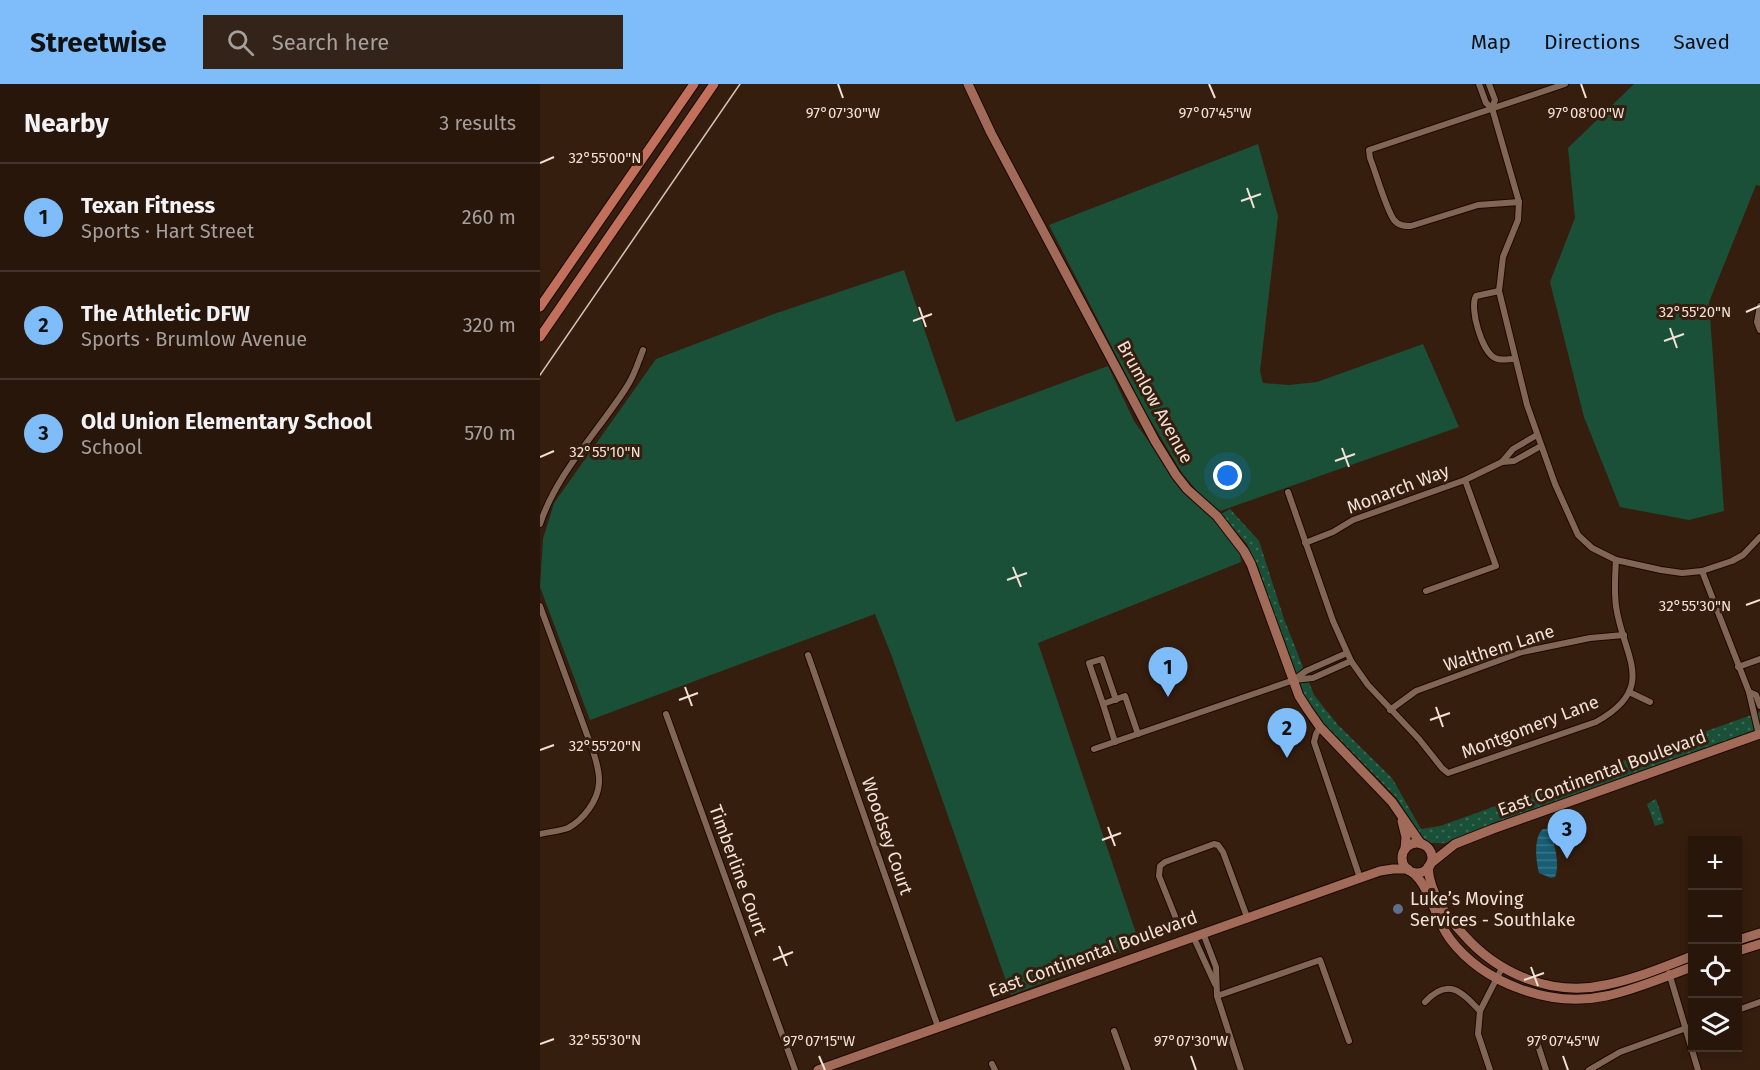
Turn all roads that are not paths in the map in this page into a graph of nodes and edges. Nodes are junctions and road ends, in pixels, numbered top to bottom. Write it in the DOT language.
graph roads {
  1 [pos="694,84"];
  2 [pos="714,84"];
  3 [pos="968,84"];
  4 [pos="1479,84"];
  5 [pos="1489,84"];
  6 [pos="1565,84"];
  7 [pos="1492,108"];
  8 [pos="1520,202"];
  9 [pos="1499,291"];
  10 [pos="1760,306"];
  11 [pos="540,308"];
  12 [pos="1760,330"];
  13 [pos="540,337"];
  14 [pos="643,350"];
  15 [pos="1514,359"];
  16 [pos="1537,435"];
  17 [pos="1541,446"];
  18 [pos="1502,462"];
  19 [pos="1466,480"];
  20 [pos="1288,492"];
  21 [pos="541,520"];
  22 [pos="1760,537"];
  23 [pos="1305,543"];
  24 [pos="1616,560"];
  25 [pos="1702,572"];
  26 [pos="1426,591"];
  27 [pos="540,606"];
  28 [pos="1624,635"];
  29 [pos="1347,653"];
  30 [pos="808,655"];
  31 [pos="1760,659"];
  32 [pos="1351,661"];
  33 [pos="1738,667"];
  34 [pos="1294,680"];
  35 [pos="1629,692"];
  36 [pos="1749,692"];
  37 [pos="1116,700"];
  38 [pos="1650,702"];
  39 [pos="1103,704"];
  40 [pos="1760,706"];
  41 [pos="1390,710"];
  42 [pos="666,714"];
  43 [pos="1320,727"];
  44 [pos="1138,734"];
  45 [pos="1759,734"];
  46 [pos="1115,742"];
  47 [pos="1094,749"];
  48 [pos="1401,816"];
  49 [pos="540,834"];
  50 [pos="1455,844"];
  51 [pos="1423,845"];
  52 [pos="1404,851"];
  53 [pos="1429,865"];
  54 [pos="1410,870"];
  55 [pos="1380,871"];
  56 [pos="1360,878"];
  57 [pos="1175,916"];
  58 [pos="1247,917"];
  59 [pos="1203,933"];
  60 [pos="1760,933"];
  61 [pos="1193,936"];
  62 [pos="1742,938"];
  63 [pos="1760,944"];
  64 [pos="1742,949"];
  65 [pos="1688,958"];
  66 [pos="1502,968"];
  67 [pos="1688,968"];
  68 [pos="1668,970"];
  69 [pos="1497,978"];
  70 [pos="1215,985"];
  71 [pos="1217,996"];
  72 [pos="1425,1002"];
  73 [pos="1760,1002"];
  74 [pos="1742,1008"];
  75 [pos="1480,1011"];
  76 [pos="1688,1024"];
  77 [pos="938,1027"];
  78 [pos="1688,1027"];
  79 [pos="1114,1031"];
  80 [pos="1536,1039"];
  81 [pos="1349,1041"];
  82 [pos="1694,1052"];
  83 [pos="795,1070"];
  84 [pos="818,1070"];
  85 [pos="1128,1070"];
  86 [pos="1241,1070"];
  87 [pos="1490,1070"];
  88 [pos="1546,1070"];
  89 [pos="1589,1070"];
  90 [pos="1698,1070"];
  1 -- 11 [label="main road"];
  2 -- 13 [label="main road"];
  3 -- 34 [label="main road, Brumlow Avenue"];
  4 -- 7 [label="street"];
  5 -- 7 [label="street"];
  6 -- 7 [label="street"];
  7 -- 8 [label="street"];
  7 -- 8 [label="street"];
  8 -- 9 [label="street"];
  9 -- 15 [label="street"];
  9 -- 15 [label="street"];
  10 -- 12 [label="street"];
  14 -- 21 [label="street"];
  15 -- 16 [label="street"];
  16 -- 17 [label="street"];
  16 -- 18 [label="street, Monarch Way"];
  17 -- 18 [label="street, Monarch Way"];
  17 -- 24 [label="street"];
  18 -- 19 [label="street, Monarch Way"];
  19 -- 23 [label="street, Monarch Way"];
  19 -- 26 [label="street"];
  20 -- 23 [label="street, Montgomery Lane"];
  22 -- 25 [label="street"];
  23 -- 29 [label="street, Montgomery Lane"];
  24 -- 25 [label="street"];
  24 -- 28 [label="street"];
  25 -- 33 [label="street"];
  27 -- 49 [label="street"];
  28 -- 35 [label="street"];
  28 -- 41 [label="street, Walthem Lane"];
  29 -- 32 [label="street, Montgomery Lane"];
  29 -- 34 [label="street"];
  30 -- 77 [label="street, Woodsey Court"];
  31 -- 33 [label="street"];
  32 -- 34 [label="street"];
  32 -- 41 [label="street, Montgomery Lane"];
  33 -- 36 [label="street"];
  34 -- 43 [label="main road, Brumlow Avenue"];
  34 -- 44 [label="street"];
  35 -- 38 [label="street"];
  35 -- 41 [label="street, Montgomery Lane"];
  36 -- 40 [label="street"];
  36 -- 45 [label="street"];
  37 -- 39 [label="street"];
  37 -- 39 [label="street"];
  37 -- 44 [label="street"];
  39 -- 46 [label="street"];
  42 -- 83 [label="street, Timberline Court"];
  43 -- 48 [label="main road, Brumlow Avenue"];
  43 -- 56 [label="street"];
  44 -- 46 [label="street"];
  45 -- 50 [label="main road, East Continental Boulevard"];
  46 -- 47 [label="street"];
  48 -- 51 [label="main road, Brumlow Avenue"];
  48 -- 52 [label="main road, Brumlow Avenue"];
  50 -- 51 [label="main road, East Continental Boulevard"];
  50 -- 53 [label="main road, East Continental Boulevard"];
  51 -- 52 [label="main road"];
  51 -- 53 [label="main road"];
  52 -- 54 [label="main road"];
  52 -- 55 [label="main road, East Continental Boulevard"];
  53 -- 54 [label="main road"];
  53 -- 66 [label="main road"];
  54 -- 55 [label="main road, East Continental Boulevard"];
  54 -- 69 [label="main road"];
  55 -- 56 [label="main road, East Continental Boulevard"];
  56 -- 58 [label="main road, East Continental Boulevard"];
  57 -- 58 [label="street"];
  58 -- 59 [label="main road, East Continental Boulevard"];
  59 -- 61 [label="main road, East Continental Boulevard"];
  59 -- 70 [label="street"];
  60 -- 62 [label="main road"];
  61 -- 70 [label="street"];
  61 -- 77 [label="main road, East Continental Boulevard"];
  63 -- 64 [label="main road"];
  65 -- 68 [label="main road"];
  66 -- 68 [label="main road"];
  66 -- 69 [label="street"];
  67 -- 68 [label="main road"];
  68 -- 69 [label="main road"];
  68 -- 76 [label="street"];
  69 -- 75 [label="street"];
  70 -- 71 [label="street"];
  71 -- 81 [label="street"];
  71 -- 86 [label="street"];
  72 -- 75 [label="street"];
  73 -- 74 [label="street"];
  75 -- 87 [label="street"];
  77 -- 84 [label="main road, East Continental Boulevard"];
  78 -- 89 [label="street"];
  79 -- 85 [label="street"];
  80 -- 88 [label="street"];
  82 -- 90 [label="street"];
}
